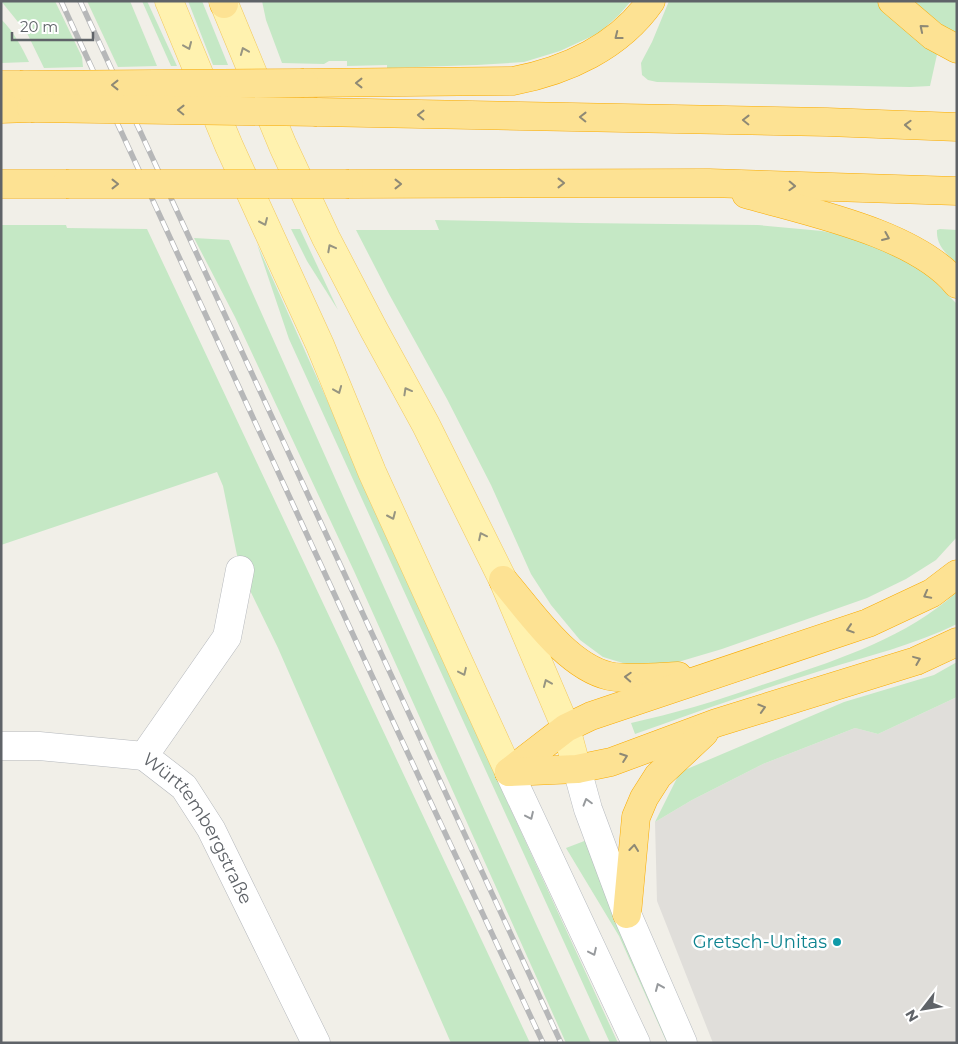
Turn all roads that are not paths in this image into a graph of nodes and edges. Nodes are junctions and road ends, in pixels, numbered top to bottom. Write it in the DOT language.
graph roads {
  1 [pos="169,1"];
  2 [pos="651,1"];
  3 [pos="892,1"];
  4 [pos="223,2"];
  5 [pos="957,49"];
  6 [pos="17,93"];
  7 [pos="1,109"];
  8 [pos="957,127"];
  9 [pos="709,183"];
  10 [pos="1,184"];
  11 [pos="957,191"];
  12 [pos="957,284"];
  13 [pos="240,570"];
  14 [pos="957,574"];
  15 [pos="503,580"];
  16 [pos="957,642"];
  17 [pos="712,675"];
  18 [pos="716,723"];
  19 [pos="566,728"];
  20 [pos="1,746"];
  21 [pos="144,756"];
  22 [pos="577,769"];
  23 [pos="510,772"];
  24 [pos="627,914"];
  25 [pos="316,1043"];
  26 [pos="636,1043"];
  27 [pos="683,1043"];
  1 -- 23 [label="main road, one-way"];
  2 -- 6 [label="highway, one-way, bridge"];
  5 -- 3 [label="highway, one-way"];
  15 -- 4 [label="main road, one-way"];
  6 -- 7 [label="highway"];
  8 -- 6 [label="highway, one-way, bridge"];
  10 -- 9 [label="highway, one-way, bridge"];
  9 -- 11 [label="highway, one-way"];
  9 -- 12 [label="highway, one-way"];
  13 -- 21 [label="street, Württembergstraße"];
  14 -- 17 [label="highway, one-way"];
  17 -- 15 [label="highway, one-way"];
  19 -- 15 [label="main road, one-way"];
  18 -- 16 [label="highway, one-way"];
  17 -- 19 [label="highway"];
  22 -- 18 [label="highway, one-way"];
  24 -- 18 [label="highway, one-way"];
  19 -- 22 [label="main road"];
  19 -- 23 [label="highway"];
  20 -- 21 [label="street"];
  21 -- 25 [label="street, Württembergstraße"];
  22 -- 23 [label="highway"];
  24 -- 22 [label="street, one-way"];
  23 -- 26 [label="street, one-way"];
  27 -- 24 [label="street, one-way"];
}
